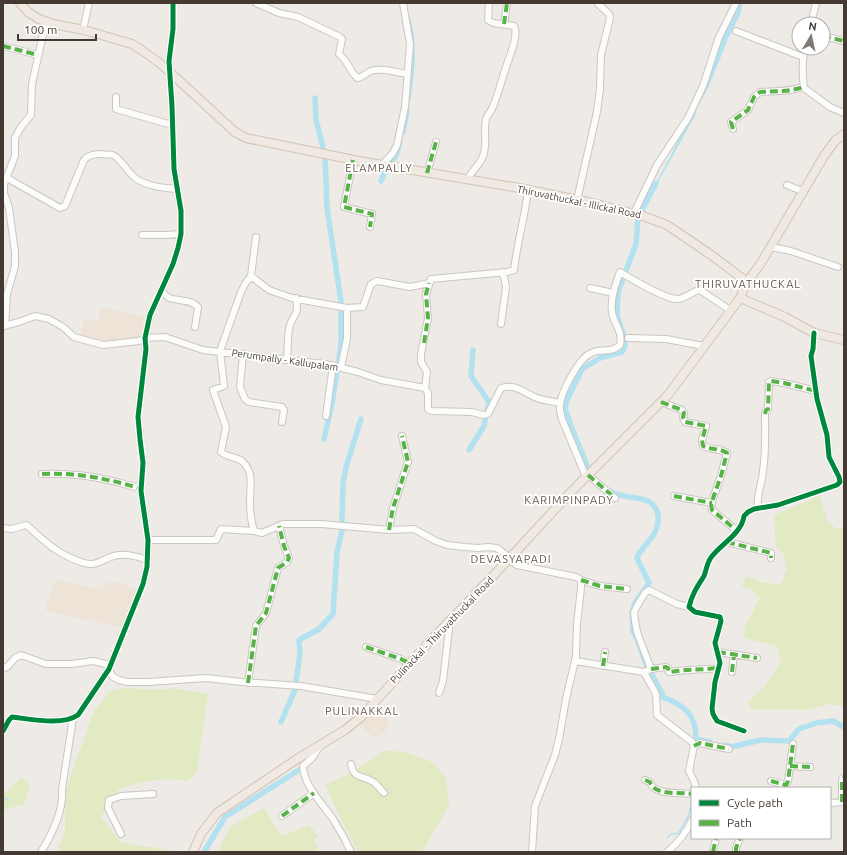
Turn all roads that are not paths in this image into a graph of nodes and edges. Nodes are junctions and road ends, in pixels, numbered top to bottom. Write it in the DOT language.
graph roads {
  1 [pos="20,3"];
  2 [pos="89,3"];
  3 [pos="173,3"];
  4 [pos="256,3"];
  5 [pos="403,3"];
  6 [pos="489,3"];
  7 [pos="507,3"];
  8 [pos="597,3"];
  9 [pos="736,3"];
  10 [pos="816,3"];
  11 [pos="813,16"];
  12 [pos="46,21"];
  13 [pos="504,24"];
  14 [pos="83,30"];
  15 [pos="736,31"];
  16 [pos="831,38"];
  17 [pos="844,40"];
  18 [pos="3,46"];
  19 [pos="791,52"];
  20 [pos="38,55"];
  21 [pos="803,56"];
  22 [pos="170,72"];
  23 [pos="408,74"];
  24 [pos="803,87"];
  25 [pos="116,97"];
  26 [pos="844,113"];
  27 [pos="172,125"];
  28 [pos="733,130"];
  29 [pos="844,134"];
  30 [pos="436,142"];
  31 [pos="352,160"];
  32 [pos="387,166"];
  33 [pos="427,173"];
  34 [pos="7,178"];
  35 [pos="468,180"];
  36 [pos="787,184"];
  37 [pos="177,189"];
  38 [pos="528,190"];
  39 [pos="804,192"];
  40 [pos="577,200"];
  41 [pos="638,214"];
  42 [pos="370,227"];
  43 [pos="181,234"];
  44 [pos="142,235"];
  45 [pos="256,237"];
  46 [pos="771,247"];
  47 [pos="838,267"];
  48 [pos="504,272"];
  49 [pos="251,276"];
  50 [pos="748,282"];
  51 [pos="429,283"];
  52 [pos="590,288"];
  53 [pos="161,292"];
  54 [pos="613,293"];
  55 [pos="296,298"];
  56 [pos="740,298"];
  57 [pos="342,308"];
  58 [pos="730,310"];
  59 [pos="501,324"];
  60 [pos="4,326"];
  61 [pos="195,327"];
  62 [pos="814,333"];
  63 [pos="145,338"];
  64 [pos="628,338"];
  65 [pos="844,340"];
  66 [pos="704,346"];
  67 [pos="220,351"];
  68 [pos="243,354"];
  69 [pos="287,360"];
  70 [pos="333,365"];
  71 [pos="341,367"];
  72 [pos="425,388"];
  73 [pos="816,391"];
  74 [pos="661,402"];
  75 [pos="560,403"];
  76 [pos="326,416"];
  77 [pos="282,422"];
  78 [pos="402,436"];
  79 [pos="42,474"];
  80 [pos="589,474"];
  81 [pos="141,488"];
  82 [pos="674,496"];
  83 [pos="614,498"];
  84 [pos="712,503"];
  85 [pos="758,508"];
  86 [pos="279,526"];
  87 [pos="3,528"];
  88 [pos="254,530"];
  89 [pos="389,530"];
  90 [pos="736,530"];
  91 [pos="148,540"];
  92 [pos="727,542"];
  93 [pos="510,558"];
  94 [pos="771,558"];
  95 [pos="148,560"];
  96 [pos="581,580"];
  97 [pos="627,589"];
  98 [pos="689,607"];
  99 [pos="450,620"];
  100 [pos="366,647"];
  101 [pos="605,652"];
  102 [pos="718,652"];
  103 [pos="734,655"];
  104 [pos="757,658"];
  105 [pos="576,661"];
  106 [pos="409,663"];
  107 [pos="603,666"];
  108 [pos="110,667"];
  109 [pos="3,668"];
  110 [pos="718,668"];
  111 [pos="648,670"];
  112 [pos="732,672"];
  113 [pos="248,683"];
  114 [pos="439,693"];
  115 [pos="377,699"];
  116 [pos="73,718"];
  117 [pos="3,731"];
  118 [pos="744,731"];
  119 [pos="321,744"];
  120 [pos="693,744"];
  121 [pos="793,744"];
  122 [pos="729,749"];
  123 [pos="351,764"];
  124 [pos="790,766"];
  125 [pos="810,767"];
  126 [pos="844,778"];
  127 [pos="645,780"];
  128 [pos="771,782"];
  129 [pos="786,786"];
  130 [pos="696,787"];
  131 [pos="314,793"];
  132 [pos="384,793"];
  133 [pos="153,794"];
  134 [pos="689,794"];
  135 [pos="843,802"];
  136 [pos="831,803"];
  137 [pos="282,816"];
  138 [pos="691,822"];
  139 [pos="121,834"];
  140 [pos="716,839"];
  141 [pos="740,839"];
  142 [pos="42,852"];
  143 [pos="193,852"];
  144 [pos="351,852"];
  145 [pos="532,852"];
  146 [pos="667,852"];
  147 [pos="713,852"];
  148 [pos="736,852"];
  1 -- 12 [label="main road, Thiruvathuckal - Illickal Road"];
  2 -- 14 [label="street"];
  3 -- 22 [label="street"];
  4 -- 23 [label="street"];
  5 -- 23 [label="street"];
  6 -- 13 [label="street"];
  7 -- 13 [label="street"];
  8 -- 40 [label="street"];
  9 -- 41 [label="street"];
  10 -- 11 [label="street"];
  12 -- 14 [label="main road, Thiruvathuckal - Illickal Road"];
  12 -- 20 [label="street"];
  13 -- 35 [label="street"];
  14 -- 22 [label="main road, Thiruvathuckal - Illickal Road"];
  15 -- 19 [label="street"];
  16 -- 17 [label="street"];
  18 -- 20 [label="street"];
  20 -- 34 [label="street"];
  21 -- 24 [label="street"];
  22 -- 27 [label="street"];
  22 -- 31 [label="main road, Thiruvathuckal - Illickal Road"];
  23 -- 32 [label="street"];
  24 -- 26 [label="street"];
  24 -- 28 [label="street"];
  25 -- 27 [label="street"];
  27 -- 37 [label="street"];
  29 -- 39 [label="main road, Pulinackal - Thiruvathuckal Road"];
  30 -- 33 [label="street"];
  31 -- 32 [label="main road, Thiruvathuckal - Illickal Road"];
  31 -- 42 [label="street"];
  32 -- 33 [label="main road, Thiruvathuckal - Illickal Road"];
  33 -- 35 [label="main road, Thiruvathuckal - Illickal Road"];
  34 -- 37 [label="street"];
  34 -- 60 [label="street"];
  35 -- 38 [label="main road, Thiruvathuckal - Illickal Road"];
  36 -- 39 [label="street"];
  37 -- 43 [label="street"];
  38 -- 40 [label="main road, Thiruvathuckal - Illickal Road"];
  38 -- 48 [label="street"];
  39 -- 46 [label="main road, Pulinackal - Thiruvathuckal Road"];
  40 -- 41 [label="main road, Thiruvathuckal - Illickal Road"];
  41 -- 50 [label="main road, Thiruvathuckal - Illickal Road"];
  43 -- 44 [label="street"];
  43 -- 53 [label="street"];
  45 -- 49 [label="street"];
  46 -- 47 [label="street"];
  46 -- 50 [label="main road, Pulinackal - Thiruvathuckal Road"];
  48 -- 51 [label="street"];
  48 -- 59 [label="street"];
  49 -- 55 [label="street"];
  49 -- 67 [label="street"];
  50 -- 56 [label="main road, Pulinackal - Thiruvathuckal Road"];
  51 -- 57 [label="street"];
  51 -- 72 [label="street"];
  52 -- 54 [label="street"];
  53 -- 61 [label="street"];
  53 -- 63 [label="street"];
  54 -- 58 [label="street"];
  54 -- 75 [label="street"];
  55 -- 57 [label="street"];
  55 -- 69 [label="street"];
  56 -- 58 [label="main road, Pulinackal - Thiruvathuckal Road"];
  56 -- 62 [label="main road"];
  57 -- 71 [label="street"];
  58 -- 66 [label="main road, Pulinackal - Thiruvathuckal Road"];
  60 -- 63 [label="street, Perumpally - Kallupalam"];
  62 -- 65 [label="main road"];
  62 -- 73 [label="street"];
  63 -- 67 [label="street, Perumpally - Kallupalam"];
  63 -- 81 [label="street"];
  64 -- 66 [label="street"];
  66 -- 74 [label="main road, Pulinackal - Thiruvathuckal Road"];
  67 -- 68 [label="street, Perumpally - Kallupalam"];
  67 -- 88 [label="street"];
  68 -- 69 [label="street, Perumpally - Kallupalam"];
  68 -- 77 [label="street"];
  69 -- 70 [label="street, Perumpally - Kallupalam"];
  70 -- 71 [label="street, Perumpally - Kallupalam"];
  70 -- 76 [label="street"];
  71 -- 72 [label="street, Perumpally - Kallupalam"];
  72 -- 75 [label="street"];
  73 -- 85 [label="street"];
  73 -- 85 [label="street"];
  74 -- 80 [label="main road, Pulinackal - Thiruvathuckal Road"];
  74 -- 84 [label="street"];
  75 -- 80 [label="street"];
  78 -- 89 [label="street"];
  79 -- 81 [label="street"];
  80 -- 83 [label="street"];
  80 -- 93 [label="main road, Pulinackal - Thiruvathuckal Road"];
  81 -- 91 [label="street"];
  82 -- 84 [label="street"];
  84 -- 90 [label="street"];
  85 -- 90 [label="street"];
  86 -- 88 [label="street"];
  86 -- 89 [label="street"];
  86 -- 113 [label="street"];
  87 -- 95 [label="street"];
  88 -- 91 [label="street"];
  89 -- 93 [label="street"];
  90 -- 92 [label="street"];
  91 -- 95 [label="street"];
  92 -- 94 [label="street"];
  92 -- 98 [label="street"];
  93 -- 96 [label="street"];
  93 -- 99 [label="main road, Pulinackal - Thiruvathuckal Road"];
  95 -- 108 [label="street"];
  96 -- 97 [label="street"];
  96 -- 105 [label="street"];
  98 -- 102 [label="street"];
  98 -- 111 [label="street"];
  99 -- 106 [label="main road, Pulinackal - Thiruvathuckal Road"];
  99 -- 114 [label="street"];
  100 -- 106 [label="street"];
  101 -- 107 [label="street"];
  102 -- 103 [label="street"];
  102 -- 110 [label="street"];
  103 -- 104 [label="street"];
  103 -- 112 [label="street"];
  105 -- 107 [label="street"];
  105 -- 145 [label="street"];
  106 -- 115 [label="main road, Pulinackal - Thiruvathuckal Road"];
  107 -- 111 [label="street"];
  108 -- 109 [label="street"];
  108 -- 113 [label="street"];
  108 -- 116 [label="street"];
  110 -- 111 [label="street"];
  110 -- 118 [label="street"];
  111 -- 120 [label="street"];
  113 -- 115 [label="street"];
  115 -- 119 [label="main road, Pulinackal - Thiruvathuckal Road"];
  116 -- 117 [label="street"];
  116 -- 142 [label="street"];
  119 -- 131 [label="street"];
  119 -- 143 [label="main road, Pulinackal - Thiruvathuckal Road"];
  120 -- 122 [label="street"];
  120 -- 130 [label="street"];
  121 -- 124 [label="street"];
  123 -- 132 [label="street"];
  124 -- 125 [label="street"];
  124 -- 129 [label="street"];
  126 -- 135 [label="street"];
  127 -- 134 [label="street"];
  128 -- 129 [label="street"];
  131 -- 137 [label="street"];
  131 -- 144 [label="street"];
  133 -- 139 [label="street"];
  135 -- 136 [label="street"];
  138 -- 146 [label="street"];
  140 -- 147 [label="street"];
  141 -- 148 [label="street"];
}
